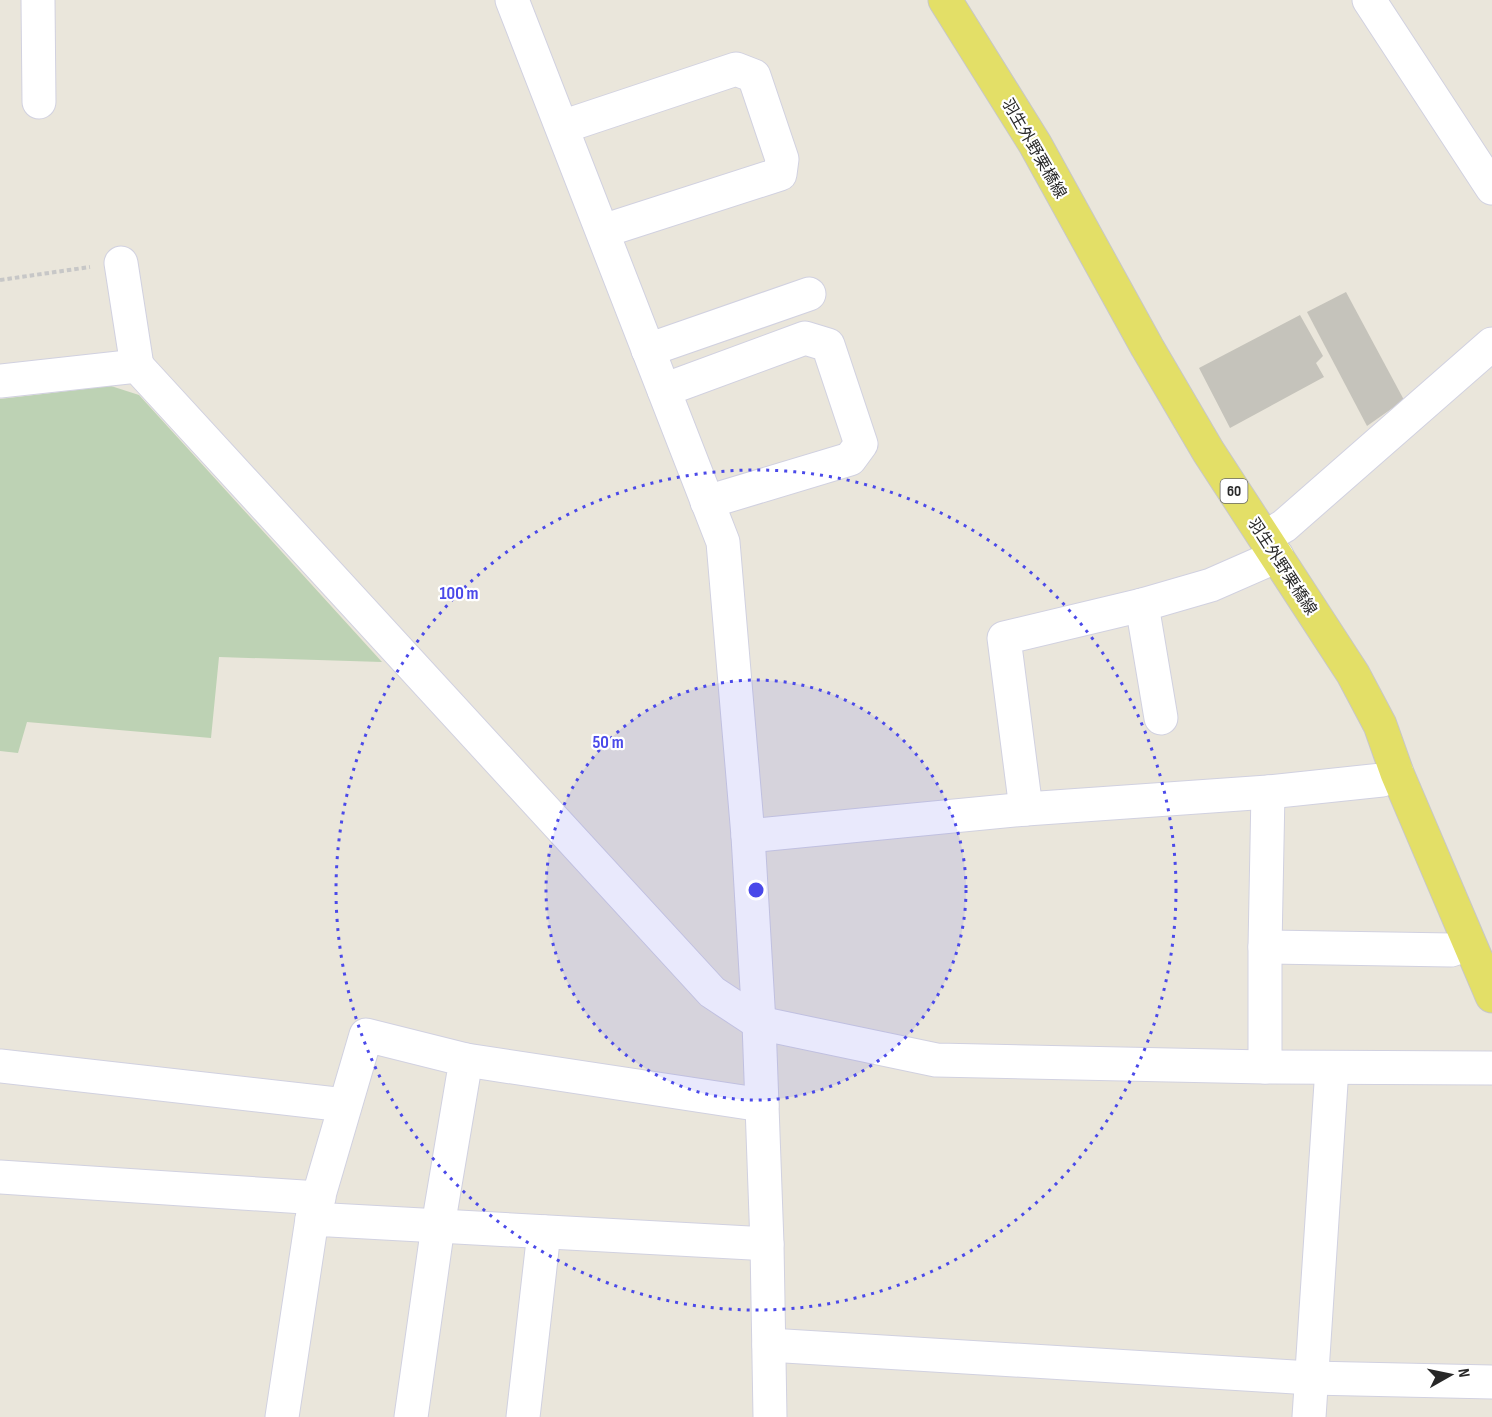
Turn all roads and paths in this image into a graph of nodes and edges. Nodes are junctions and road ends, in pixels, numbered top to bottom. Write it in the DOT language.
graph roads {
  1 [pos="38,0"];
  2 [pos="512,0"];
  3 [pos="945,0"];
  4 [pos="1369,0"];
  5 [pos="39,102"];
  6 [pos="562,128"];
  7 [pos="1492,188"];
  8 [pos="603,231"];
  9 [pos="121,263"];
  10 [pos="0,280"];
  11 [pos="809,294"];
  12 [pos="1492,344"];
  13 [pos="648,350"];
  14 [pos="137,366"];
  15 [pos="0,381"];
  16 [pos="664,390"];
  17 [pos="707,502"];
  18 [pos="1271,546"];
  19 [pos="1142,605"];
  20 [pos="1161,718"];
  21 [pos="1397,773"];
  22 [pos="1268,792"];
  23 [pos="1026,809"];
  24 [pos="748,836"];
  25 [pos="1469,945"];
  26 [pos="1265,947"];
  27 [pos="1492,996"];
  28 [pos="759,1023"];
  29 [pos="466,1060"];
  30 [pos="0,1066"];
  31 [pos="1265,1067"];
  32 [pos="1332,1068"];
  33 [pos="1492,1068"];
  34 [pos="345,1105"];
  35 [pos="762,1106"];
  36 [pos="0,1177"];
  37 [pos="316,1208"];
  38 [pos="438,1226"];
  39 [pos="544,1232"];
  40 [pos="767,1244"];
  41 [pos="769,1345"];
  42 [pos="1311,1378"];
  43 [pos="1492,1382"];
  44 [pos="282,1417"];
  45 [pos="411,1417"];
  46 [pos="523,1417"];
  47 [pos="770,1417"];
  48 [pos="1309,1417"];
  1 -- 5 [label="street"];
  2 -- 6 [label="street"];
  3 -- 18 [label="main road, 羽生外野栗橋線 / 60"];
  4 -- 7 [label="street"];
  6 -- 8 [label="street"];
  6 -- 8 [label="street"];
  8 -- 13 [label="street"];
  9 -- 10 [label="path"];
  9 -- 14 [label="street"];
  11 -- 13 [label="street"];
  12 -- 18 [label="street"];
  13 -- 16 [label="street"];
  14 -- 15 [label="street"];
  14 -- 28 [label="street"];
  16 -- 17 [label="street"];
  16 -- 17 [label="street"];
  17 -- 24 [label="street"];
  18 -- 19 [label="street"];
  18 -- 21 [label="main road, 羽生外野栗橋線 / 60"];
  19 -- 20 [label="street"];
  19 -- 23 [label="street"];
  21 -- 22 [label="street"];
  21 -- 25 [label="main road, 羽生外野栗橋線 / 60"];
  22 -- 23 [label="street"];
  22 -- 26 [label="street"];
  23 -- 24 [label="street"];
  24 -- 28 [label="street"];
  25 -- 26 [label="street"];
  25 -- 27 [label="main road, 羽生外野栗橋線 / 60"];
  26 -- 31 [label="street"];
  28 -- 31 [label="street"];
  28 -- 35 [label="street"];
  29 -- 34 [label="street"];
  29 -- 35 [label="street"];
  29 -- 38 [label="street"];
  30 -- 34 [label="street"];
  31 -- 32 [label="street"];
  32 -- 33 [label="street"];
  32 -- 42 [label="street"];
  34 -- 37 [label="street"];
  35 -- 40 [label="street"];
  36 -- 37 [label="street"];
  37 -- 38 [label="street"];
  37 -- 44 [label="street"];
  38 -- 39 [label="street"];
  38 -- 45 [label="street"];
  39 -- 40 [label="street"];
  39 -- 46 [label="street"];
  40 -- 41 [label="street"];
  41 -- 42 [label="street"];
  41 -- 47 [label="street"];
  42 -- 43 [label="street"];
  42 -- 48 [label="street"];
}
